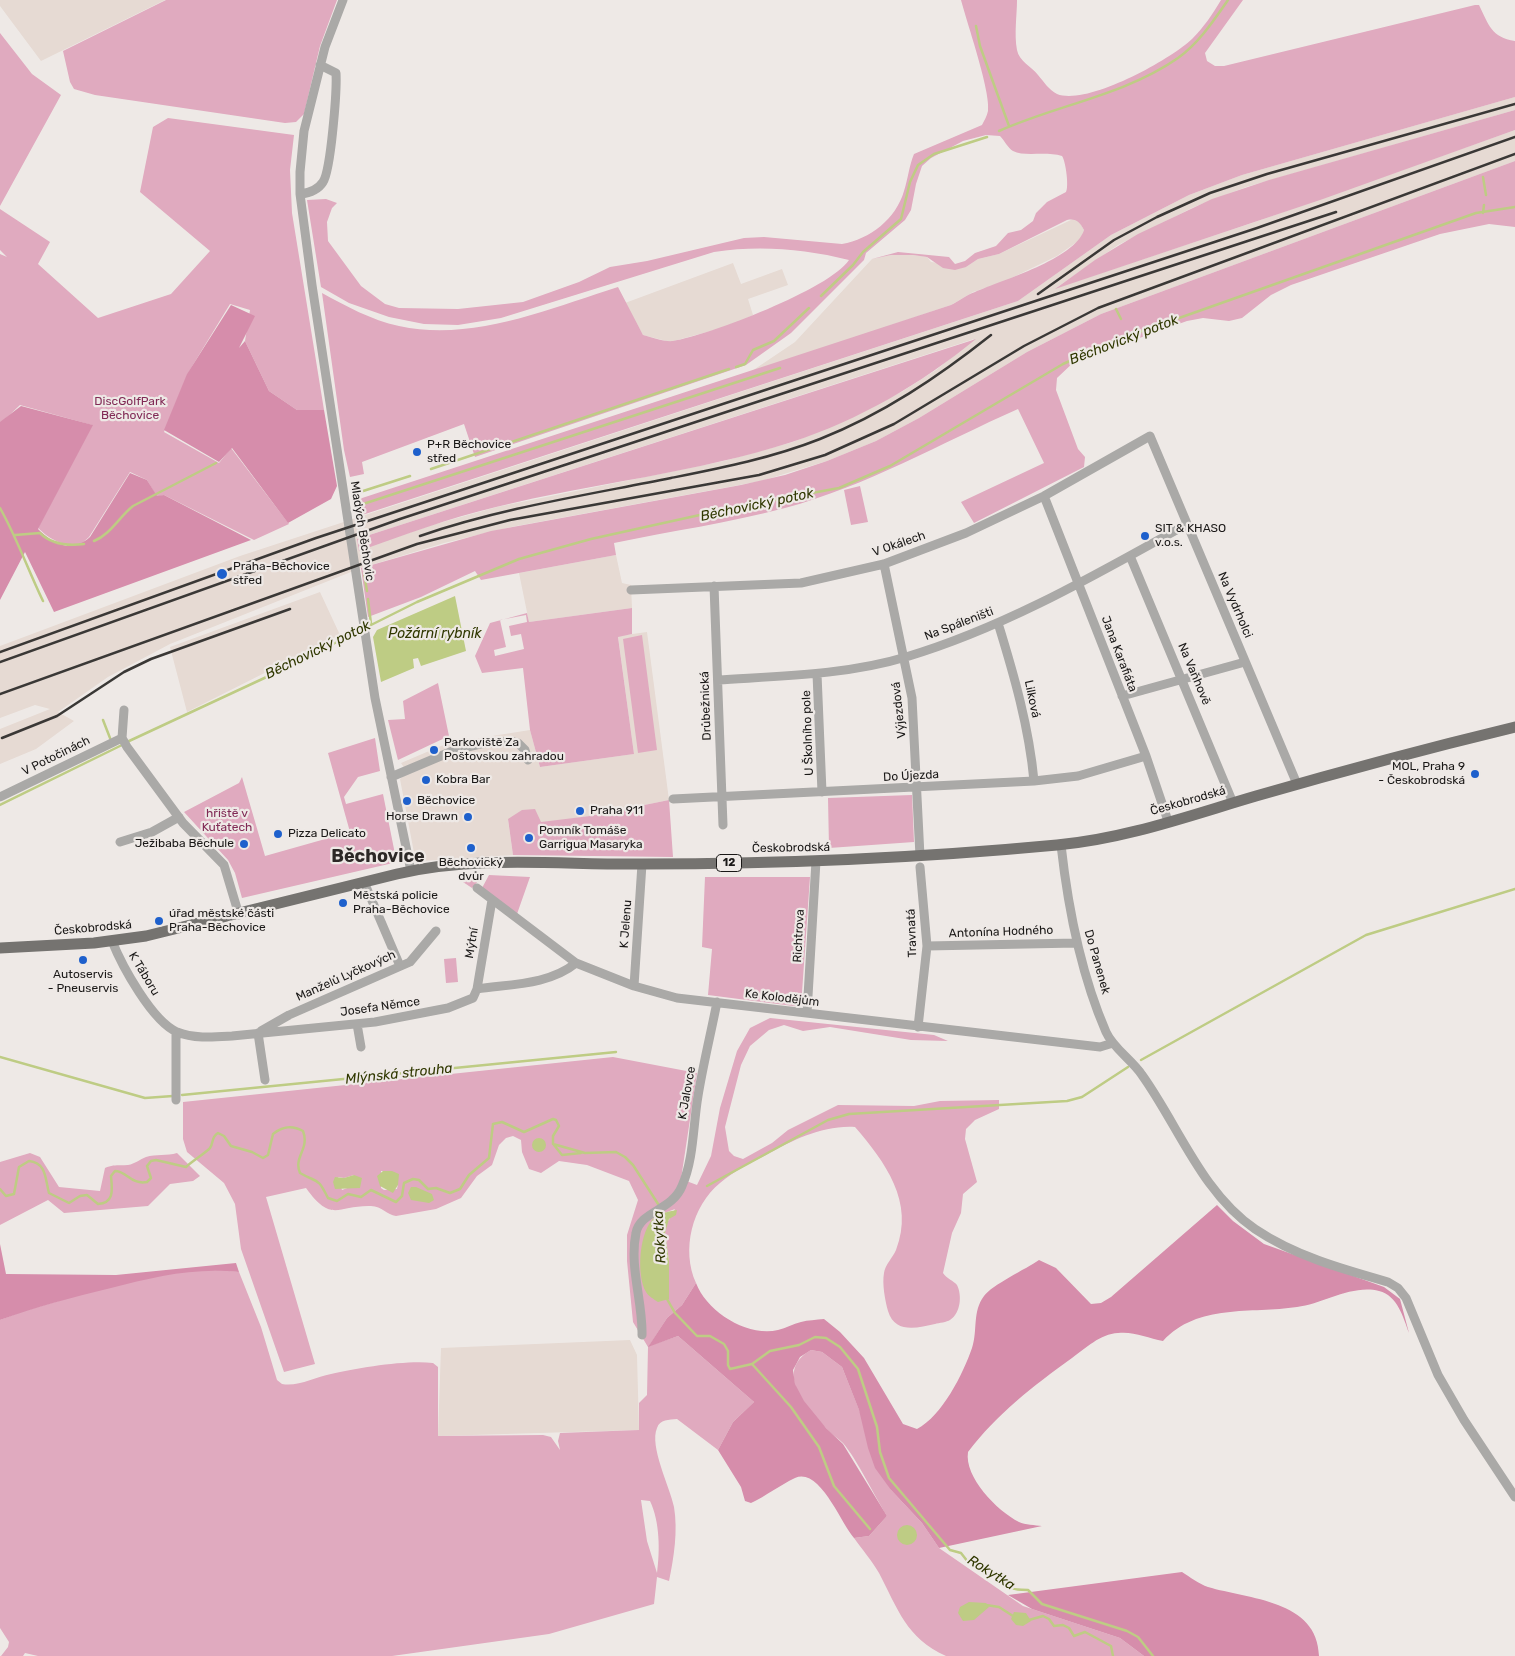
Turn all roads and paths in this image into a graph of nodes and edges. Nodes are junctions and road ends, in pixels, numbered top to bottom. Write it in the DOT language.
graph roads {
  1 [pos="343,0"];
  2 [pos="320,65"];
  3 [pos="300,194"];
  4 [pos="1150,436"];
  5 [pos="1044,496"];
  6 [pos="1187,524"];
  7 [pos="1130,556"];
  8 [pos="884,564"];
  9 [pos="1079,584"];
  10 [pos="714,586"];
  11 [pos="632,588"];
  12 [pos="998,623"];
  13 [pos="905,657"];
  14 [pos="1245,662"];
  15 [pos="817,674"];
  16 [pos="1182,679"];
  17 [pos="718,680"];
  18 [pos="1122,696"];
  19 [pos="124,710"];
  20 [pos="1515,727"];
  21 [pos="125,742"];
  22 [pos="1146,756"];
  23 [pos="528,760"];
  24 [pos="391,776"];
  25 [pos="1034,781"];
  26 [pos="1297,784"];
  27 [pos="917,788"];
  28 [pos="822,792"];
  29 [pos="722,796"];
  30 [pos="0,797"];
  31 [pos="673,799"];
  32 [pos="1232,803"];
  33 [pos="179,817"];
  34 [pos="1168,821"];
  35 [pos="723,825"];
  36 [pos="120,842"];
  37 [pos="1061,845"];
  38 [pos="816,861"];
  39 [pos="920,862"];
  40 [pos="642,864"];
  41 [pos="411,871"];
  42 [pos="364,882"];
  43 [pos="477,888"];
  44 [pos="492,900"];
  45 [pos="239,915"];
  46 [pos="436,931"];
  47 [pos="112,941"];
  48 [pos="1076,943"];
  49 [pos="927,946"];
  50 [pos="0,948"];
  51 [pos="576,964"];
  52 [pos="400,966"];
  53 [pos="634,986"];
  54 [pos="477,989"];
  55 [pos="717,1002"];
  56 [pos="807,1013"];
  57 [pos="357,1024"];
  58 [pos="918,1027"];
  59 [pos="176,1032"];
  60 [pos="258,1033"];
  61 [pos="1113,1043"];
  62 [pos="361,1047"];
  63 [pos="265,1080"];
  64 [pos="176,1100"];
  65 [pos="642,1335"];
  66 [pos="1515,1497"];
  1 -- 2 [label="street, Mladých Běchovic"];
  2 -- 3 [label="street, Mladých Běchovic"];
  2 -- 3 [label="street"];
  3 -- 24 [label="street, Mladých Běchovic"];
  4 -- 5 [label="street, V Okálech"];
  4 -- 6 [label="street, Na Vydrholci"];
  5 -- 8 [label="street, V Okálech"];
  5 -- 9 [label="street, Jana Karafiáta"];
  6 -- 7 [label="street, Na Spáleništi"];
  6 -- 14 [label="street, Na Vydrholci"];
  7 -- 9 [label="street, Na Spáleništi"];
  7 -- 16 [label="street, Na Vaňhově"];
  8 -- 10 [label="street, V Okálech"];
  8 -- 13 [label="street, Výjezdová"];
  9 -- 12 [label="street, Na Spáleništi"];
  9 -- 18 [label="street, Jana Karafiáta"];
  10 -- 11 [label="street, V Okálech"];
  10 -- 17 [label="street, Drůbežnická"];
  12 -- 13 [label="street, Na Spáleništi"];
  12 -- 25 [label="street, Lilková"];
  13 -- 15 [label="street, Na Spáleništi"];
  13 -- 27 [label="street, Výjezdová"];
  14 -- 16 [label="street"];
  14 -- 26 [label="street, Na Vydrholci"];
  15 -- 17 [label="street, Na Spáleništi"];
  15 -- 28 [label="street, U Školního pole"];
  16 -- 18 [label="street"];
  16 -- 32 [label="street, Na Vaňhově"];
  17 -- 29 [label="street, Drůbežnická"];
  18 -- 22 [label="street, Jana Karafiáta"];
  19 -- 21 [label="street"];
  20 -- 26 [label="main road, Českobrodská / 12"];
  21 -- 30 [label="street, V Potočinách"];
  21 -- 33 [label="street"];
  22 -- 25 [label="street, Do Újezda"];
  22 -- 34 [label="street, Jana Karafiáta"];
  23 -- 24 [label="street"];
  24 -- 41 [label="street, Mladých Běchovic"];
  25 -- 27 [label="street, Do Újezda"];
  26 -- 32 [label="main road, Českobrodská / 12"];
  27 -- 28 [label="street, Do Újezda"];
  27 -- 39 [label="street, Výjezdová"];
  28 -- 29 [label="street, Do Újezda"];
  29 -- 31 [label="street, Do Újezda"];
  29 -- 35 [label="street, Drůbežnická"];
  32 -- 34 [label="main road, Českobrodská / 12"];
  33 -- 36 [label="street"];
  33 -- 45 [label="street"];
  34 -- 37 [label="main road, Českobrodská / 12"];
  37 -- 39 [label="main road, Českobrodská / 12"];
  37 -- 48 [label="street, Do Panenek"];
  38 -- 39 [label="main road, Českobrodská / 12"];
  38 -- 40 [label="main road, Českobrodská / 12"];
  38 -- 56 [label="street, Richtrova"];
  39 -- 49 [label="street, Travnatá"];
  40 -- 41 [label="main road, Českobrodská / 12"];
  40 -- 53 [label="street, K Jelenu"];
  41 -- 42 [label="main road, Českobrodská / 12"];
  42 -- 45 [label="main road, Českobrodská / 12"];
  42 -- 52 [label="street"];
  43 -- 44 [label="street, Ke Kolodějům"];
  44 -- 51 [label="street, Ke Kolodějům"];
  44 -- 54 [label="street, Mýtní"];
  45 -- 47 [label="main road, Českobrodská / 12"];
  46 -- 52 [label="street, Manželů Lyčkových"];
  47 -- 50 [label="main road, Českobrodská / 12"];
  47 -- 59 [label="street, K Táboru"];
  48 -- 49 [label="street, Antonína Hodného"];
  48 -- 61 [label="street, Do Panenek"];
  49 -- 58 [label="street, Travnatá"];
  51 -- 53 [label="street, Ke Kolodějům"];
  51 -- 54 [label="street"];
  52 -- 60 [label="street, Manželů Lyčkových"];
  53 -- 55 [label="street, Ke Kolodějům"];
  54 -- 57 [label="street, Josefa Němce"];
  55 -- 56 [label="street, Ke Kolodějům"];
  55 -- 65 [label="street, K Jalovce"];
  56 -- 58 [label="street, Ke Kolodějům"];
  57 -- 60 [label="street, Josefa Němce"];
  57 -- 62 [label="street"];
  58 -- 61 [label="street, Ke Kolodějům"];
  59 -- 60 [label="street, Josefa Němce"];
  59 -- 64 [label="street"];
  60 -- 63 [label="street"];
  61 -- 66 [label="street, Do Panenek"];
}
